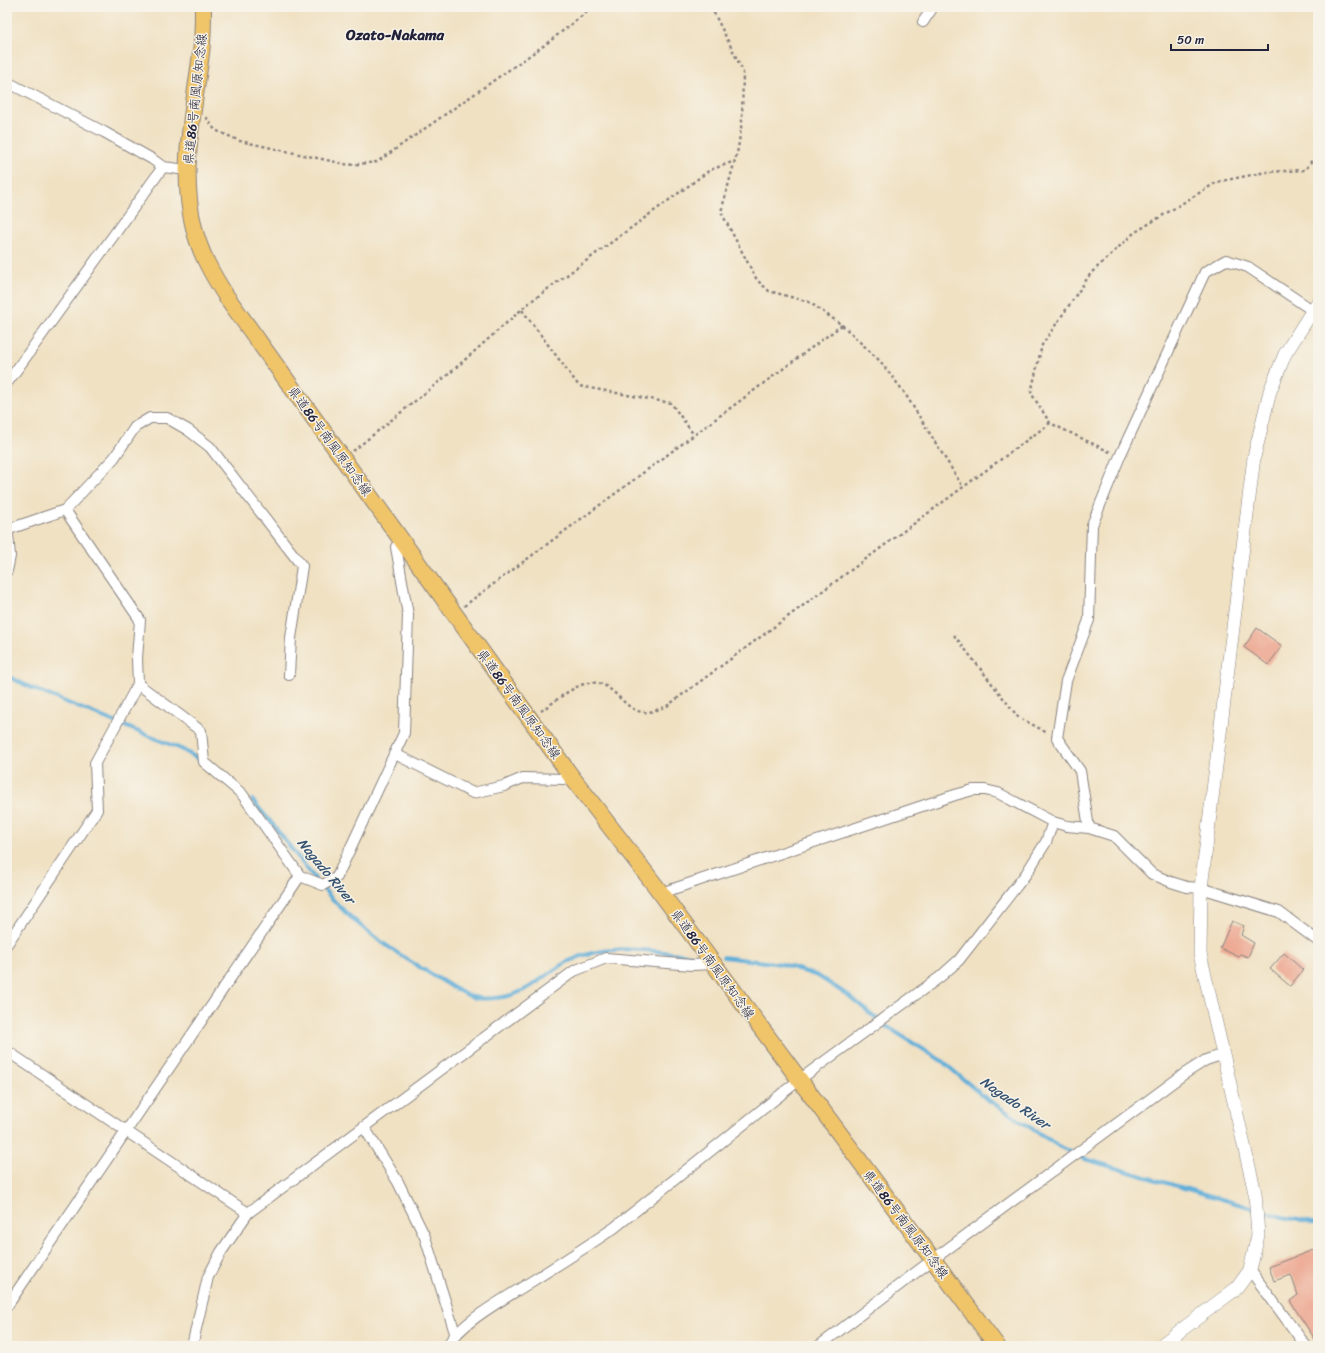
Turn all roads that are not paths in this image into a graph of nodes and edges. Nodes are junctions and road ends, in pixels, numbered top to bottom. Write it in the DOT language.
graph roads {
  1 [pos="203,7"];
  2 [pos="933,7"];
  3 [pos="924,22"];
  4 [pos="7,82"];
  5 [pos="163,167"];
  6 [pos="188,170"];
  7 [pos="1315,306"];
  8 [pos="7,383"];
  9 [pos="65,510"];
  10 [pos="8,526"];
  11 [pos="401,538"];
  12 [pos="7,571"];
  13 [pos="289,675"];
  14 [pos="138,684"];
  15 [pos="396,754"];
  16 [pos="571,776"];
  17 [pos="1053,822"];
  18 [pos="1090,828"];
  19 [pos="300,876"];
  20 [pos="1201,888"];
  21 [pos="661,893"];
  22 [pos="1318,941"];
  23 [pos="7,944"];
  24 [pos="713,964"];
  25 [pos="7,1051"];
  26 [pos="1224,1054"];
  27 [pos="799,1080"];
  28 [pos="364,1127"];
  29 [pos="126,1130"];
  30 [pos="248,1213"];
  31 [pos="932,1260"];
  32 [pos="1250,1270"];
  33 [pos="7,1306"];
  34 [pos="451,1343"];
  35 [pos="192,1346"];
  36 [pos="819,1346"];
  37 [pos="997,1346"];
  38 [pos="1160,1346"];
  39 [pos="1306,1346"];
  1 -- 6 [label="main road, 県道86号南風原知念線"];
  2 -- 3 [label="street"];
  4 -- 5 [label="street"];
  5 -- 6 [label="street"];
  5 -- 8 [label="street"];
  6 -- 11 [label="main road, 県道86号南風原知念線"];
  7 -- 18 [label="street"];
  7 -- 20 [label="street"];
  9 -- 10 [label="street"];
  9 -- 13 [label="street"];
  9 -- 14 [label="street"];
  10 -- 12 [label="street"];
  11 -- 15 [label="street"];
  11 -- 16 [label="main road, 県道86号南風原知念線"];
  14 -- 19 [label="street"];
  14 -- 23 [label="street"];
  15 -- 16 [label="street"];
  15 -- 19 [label="street"];
  16 -- 21 [label="main road, 県道86号南風原知念線"];
  17 -- 18 [label="street"];
  17 -- 21 [label="street"];
  17 -- 27 [label="street"];
  18 -- 20 [label="street"];
  19 -- 29 [label="street"];
  20 -- 22 [label="street"];
  20 -- 26 [label="street"];
  21 -- 24 [label="main road, 県道86号南風原知念線"];
  24 -- 27 [label="main road, 県道86号南風原知念線"];
  24 -- 28 [label="street"];
  25 -- 29 [label="street"];
  26 -- 31 [label="street"];
  26 -- 32 [label="street"];
  27 -- 31 [label="main road, 県道86号南風原知念線"];
  27 -- 34 [label="street"];
  28 -- 30 [label="street"];
  28 -- 34 [label="street"];
  29 -- 30 [label="street"];
  29 -- 33 [label="street"];
  30 -- 35 [label="street"];
  31 -- 36 [label="street"];
  31 -- 37 [label="main road, 県道86号南風原知念線"];
  32 -- 38 [label="street"];
  32 -- 39 [label="street"];
}
